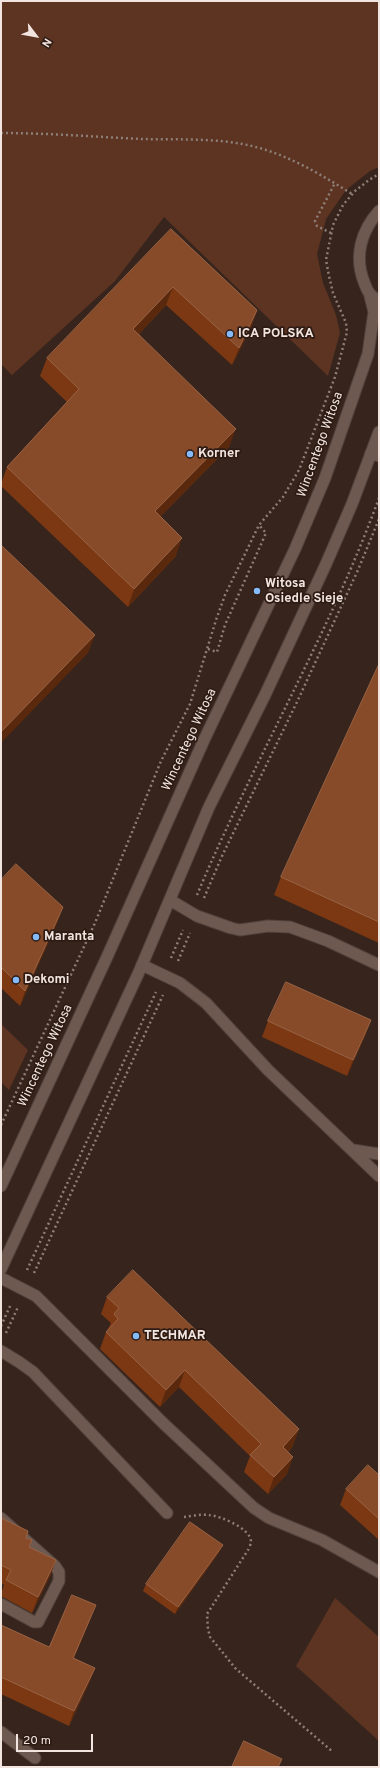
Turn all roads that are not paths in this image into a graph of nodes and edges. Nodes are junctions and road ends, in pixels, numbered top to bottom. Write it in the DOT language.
graph roads {
  1 [pos="379,211"];
  2 [pos="375,298"];
  3 [pos="379,432"];
  4 [pos="375,454"];
  5 [pos="170,900"];
  6 [pos="142,965"];
  7 [pos="379,965"];
  8 [pos="353,1150"];
  9 [pos="379,1154"];
  10 [pos="379,1176"];
  11 [pos="1,1186"];
  12 [pos="1,1269"];
  13 [pos="1,1278"];
  14 [pos="1,1351"];
  15 [pos="167,1513"];
  16 [pos="1,1518"];
  17 [pos="379,1572"];
  18 [pos="1,1604"];
  19 [pos="1,1732"];
  20 [pos="34,1758"];
  1 -- 2 [label="main road, Wincentego Witosa"];
  2 -- 11 [label="main road, Wincentego Witosa"];
  3 -- 4 [label="main road"];
  4 -- 5 [label="main road"];
  5 -- 6 [label="main road"];
  5 -- 7 [label="main road"];
  6 -- 8 [label="main road"];
  6 -- 12 [label="main road"];
  8 -- 9 [label="main road"];
  8 -- 10 [label="main road"];
  13 -- 17 [label="main road"];
  14 -- 15 [label="main road"];
  16 -- 18 [label="main road"];
  19 -- 20 [label="main road"];
}
